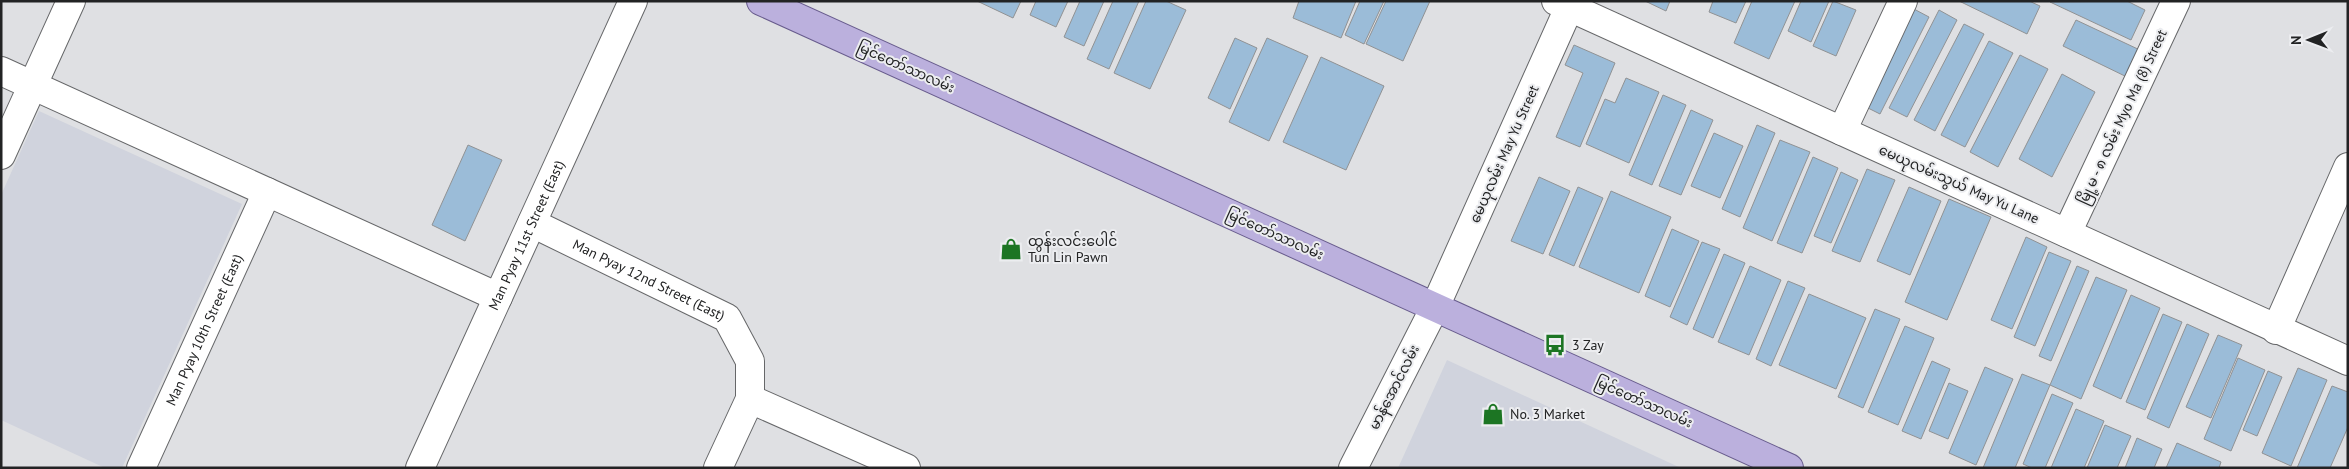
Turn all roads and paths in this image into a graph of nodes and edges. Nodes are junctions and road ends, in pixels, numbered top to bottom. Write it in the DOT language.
graph roads {
  1 [pos="71,1"];
  2 [pos="633,1"];
  3 [pos="761,1"];
  4 [pos="1903,1"];
  5 [pos="2176,1"];
  6 [pos="1566,3"];
  7 [pos="1,71"];
  8 [pos="33,86"];
  9 [pos="1842,131"];
  10 [pos="1,155"];
  11 [pos="2348,166"];
  12 [pos="267,192"];
  13 [pos="532,222"];
  14 [pos="2067,233"];
  15 [pos="498,297"];
  16 [pos="1435,307"];
  17 [pos="2276,330"];
  18 [pos="2348,361"];
  19 [pos="750,398"];
  20 [pos="140,468"];
  21 [pos="420,468"];
  22 [pos="718,468"];
  23 [pos="906,468"];
  24 [pos="1353,468"];
  25 [pos="1789,468"];
  1 -- 8 [label="street"];
  2 -- 13 [label="street, Man Pyay 11st Street (East)"];
  3 -- 16 [label="main road, မြင်တော်သာလမ်း"];
  4 -- 9 [label="street"];
  5 -- 14 [label="street, မြို့မ - ၈ လမ်း Myo Ma (8) Street"];
  6 -- 9 [label="street, မေယုလမ်းသွယ် May Yu Lane"];
  6 -- 16 [label="street, မေယုလမ်း May Yu Street"];
  7 -- 8 [label="street"];
  8 -- 10 [label="street"];
  8 -- 12 [label="street"];
  9 -- 14 [label="street, မေယုလမ်းသွယ် May Yu Lane"];
  11 -- 17 [label="street"];
  12 -- 15 [label="street"];
  12 -- 20 [label="street, Man Pyay 10th Street (East)"];
  13 -- 15 [label="street, Man Pyay 11st Street (East)"];
  13 -- 19 [label="street, Man Pyay 12nd Street (East)"];
  14 -- 17 [label="street, မေယုလမ်းသွယ် May Yu Lane"];
  15 -- 21 [label="street, Man Pyay 11st Street (East)"];
  16 -- 24 [label="street, မာန်အောင်လမ်း"];
  16 -- 25 [label="main road, မြင်တော်သာလမ်း"];
  17 -- 18 [label="street, မေယုလမ်းသွယ် May Yu Lane"];
  19 -- 22 [label="street, Man Pyay 12nd Street (East)"];
  19 -- 23 [label="street"];
}
